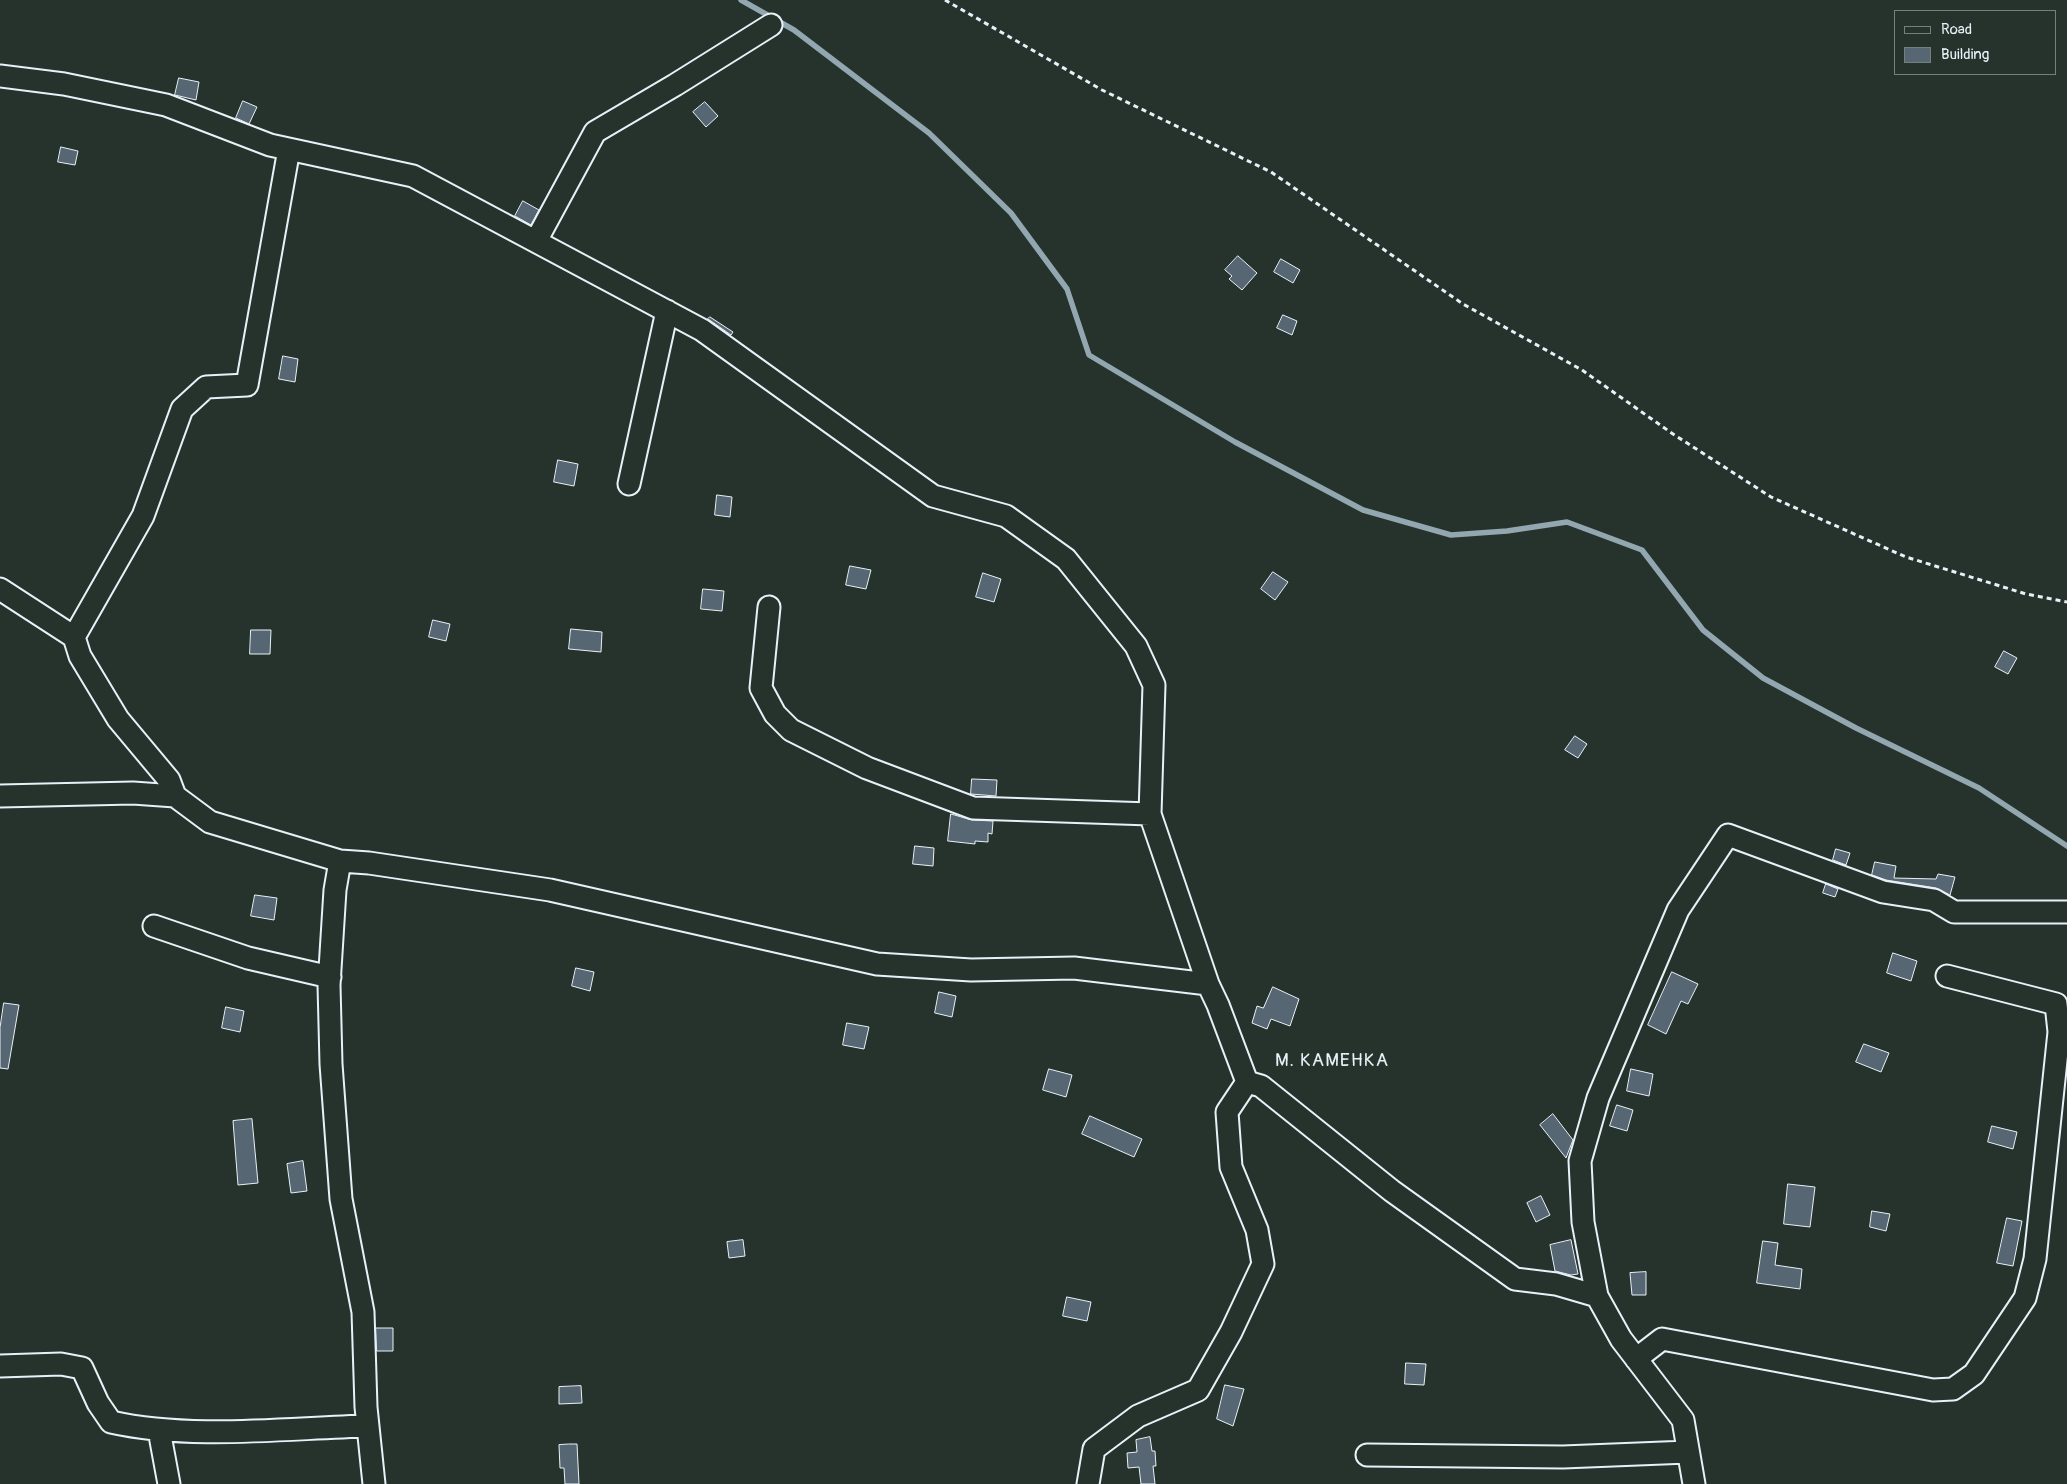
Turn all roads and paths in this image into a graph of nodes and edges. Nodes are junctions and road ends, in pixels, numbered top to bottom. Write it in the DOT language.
graph roads {
  1 [pos="945,0"];
  2 [pos="770,25"];
  3 [pos="0,76"];
  4 [pos="289,148"];
  5 [pos="536,242"];
  6 [pos="667,311"];
  7 [pos="629,484"];
  8 [pos="0,589"];
  9 [pos="2067,602"];
  10 [pos="769,607"];
  11 [pos="74,637"];
  12 [pos="0,796"];
  13 [pos="175,796"];
  14 [pos="1150,814"];
  15 [pos="340,861"];
  16 [pos="2067,912"];
  17 [pos="154,926"];
  18 [pos="1947,976"];
  19 [pos="330,977"];
  20 [pos="1208,984"];
  21 [pos="1247,1082"];
  22 [pos="1596,1296"];
  23 [pos="1636,1359"];
  24 [pos="0,1366"];
  25 [pos="368,1426"];
  26 [pos="159,1430"];
  27 [pos="1688,1452"];
  28 [pos="1367,1455"];
  29 [pos="169,1484"];
  30 [pos="374,1484"];
  31 [pos="1088,1484"];
  32 [pos="1694,1484"];
  1 -- 9 [label="path"];
  2 -- 5 [label="street"];
  3 -- 4 [label="street"];
  4 -- 5 [label="street"];
  4 -- 11 [label="street"];
  5 -- 6 [label="street"];
  6 -- 7 [label="street"];
  6 -- 14 [label="street"];
  8 -- 11 [label="street"];
  10 -- 14 [label="street"];
  11 -- 13 [label="street"];
  12 -- 13 [label="street"];
  13 -- 15 [label="street"];
  14 -- 20 [label="street"];
  15 -- 19 [label="street"];
  15 -- 20 [label="street"];
  16 -- 22 [label="street"];
  17 -- 19 [label="street"];
  18 -- 23 [label="street"];
  19 -- 25 [label="street"];
  20 -- 21 [label="street"];
  21 -- 22 [label="street"];
  21 -- 31 [label="street"];
  22 -- 23 [label="street"];
  23 -- 27 [label="street"];
  24 -- 26 [label="street"];
  25 -- 26 [label="street"];
  25 -- 30 [label="street"];
  26 -- 29 [label="street"];
  27 -- 28 [label="street"];
  27 -- 32 [label="street"];
}
